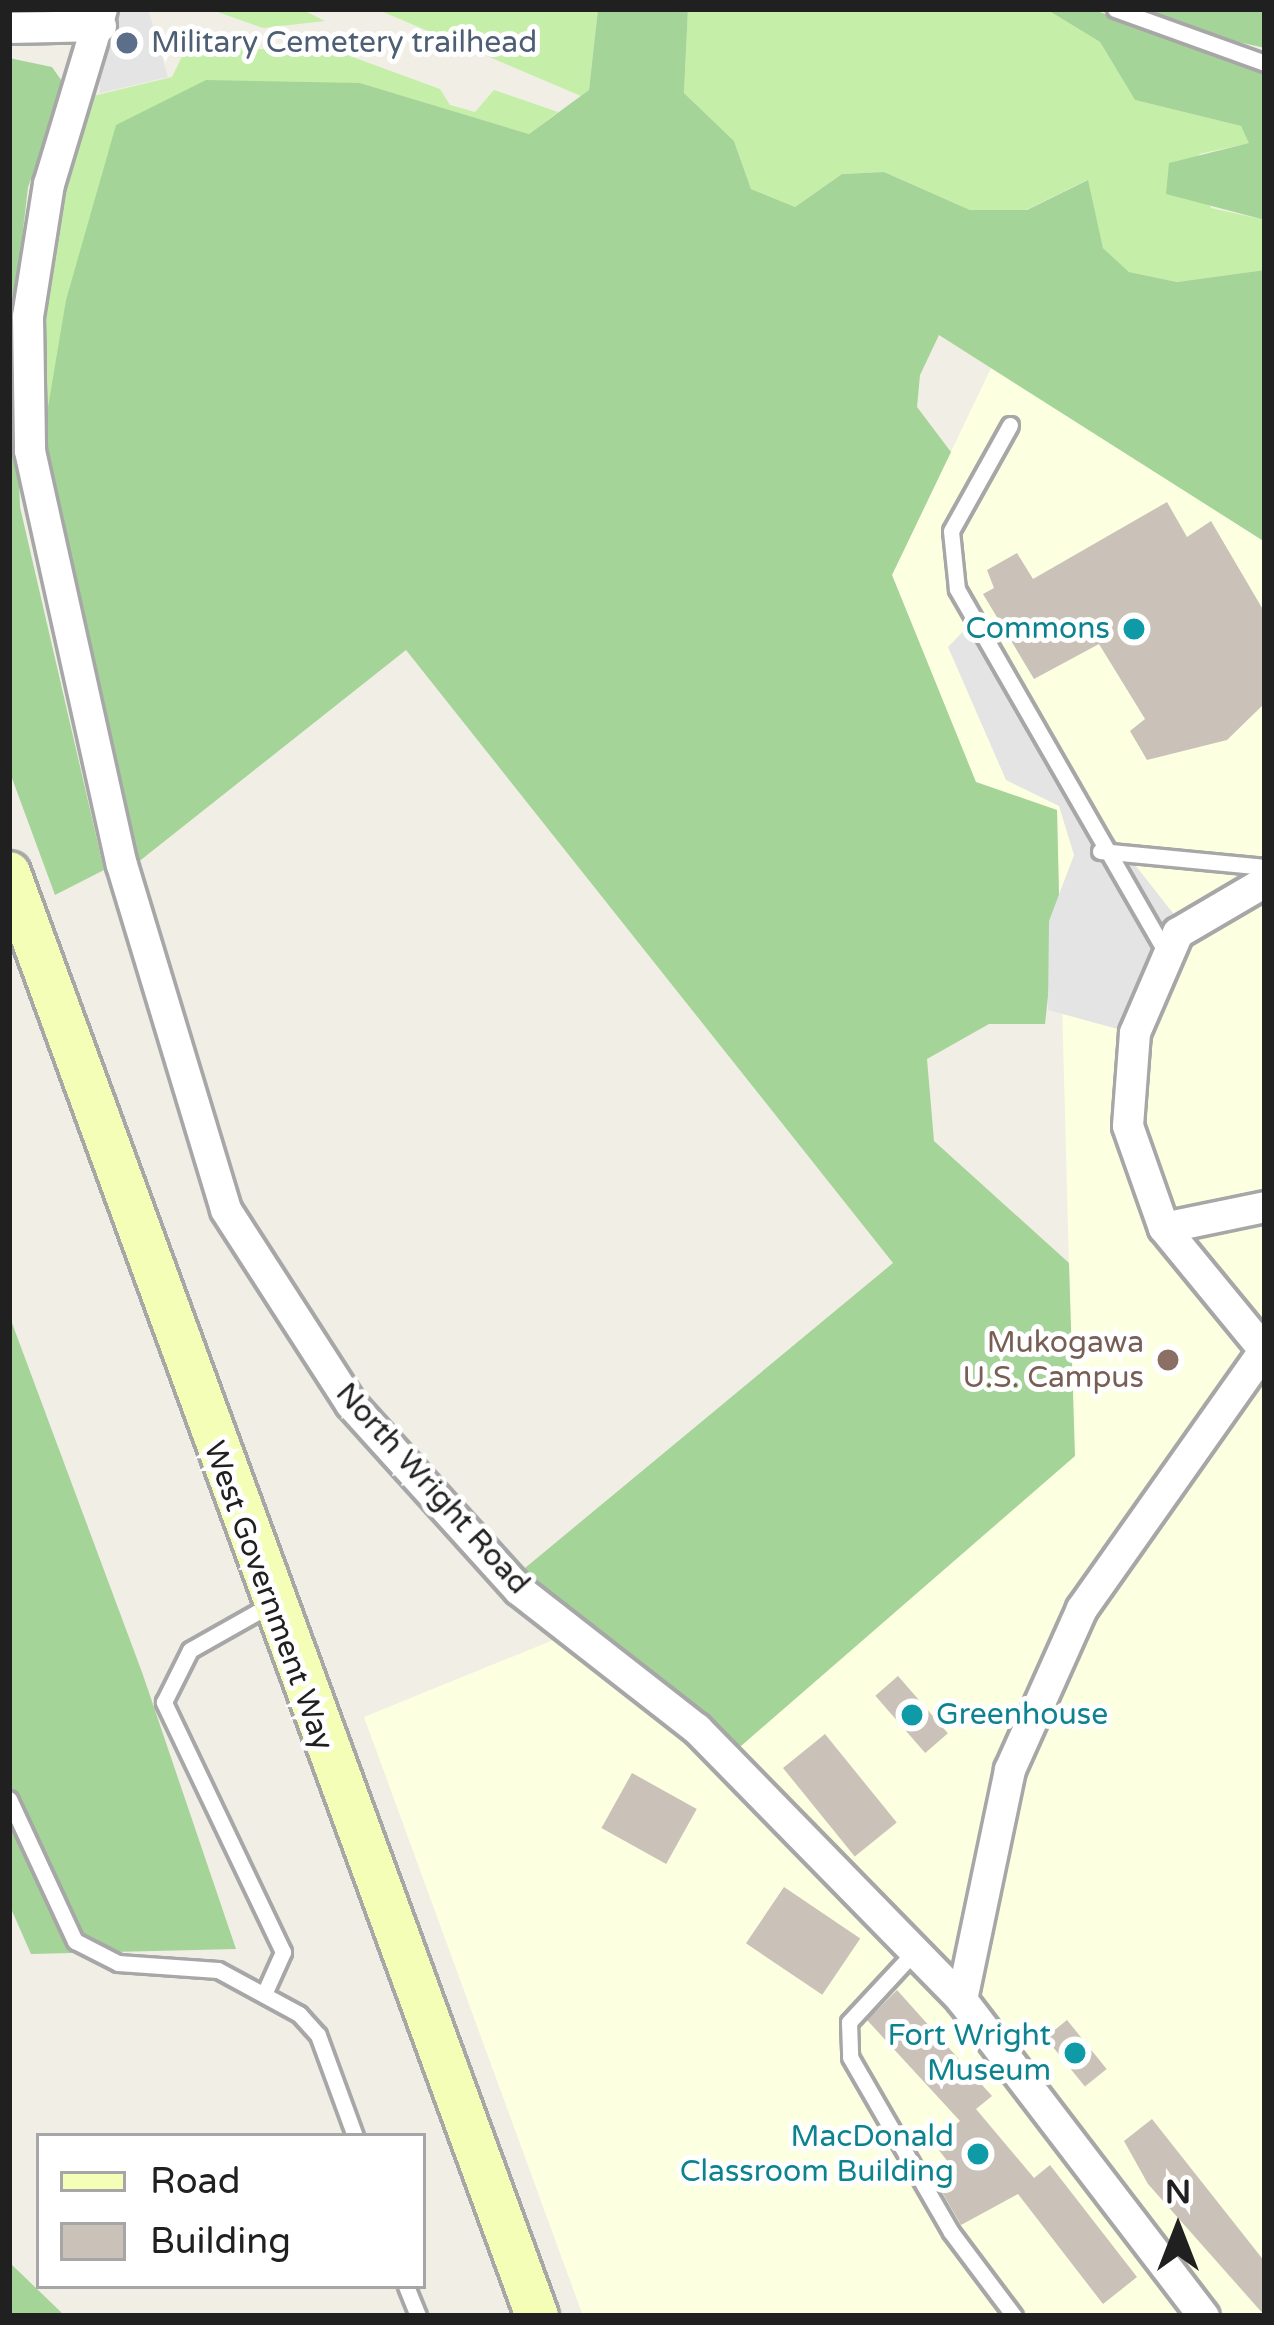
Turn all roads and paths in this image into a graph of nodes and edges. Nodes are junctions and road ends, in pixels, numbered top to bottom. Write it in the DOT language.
graph roads {
  1 [pos="1115,9"];
  2 [pos="101,17"];
  3 [pos="9,28"];
  4 [pos="1265,62"];
  5 [pos="1010,425"];
  6 [pos="1100,850"];
  7 [pos="1265,867"];
  8 [pos="9,873"];
  9 [pos="1265,882"];
  10 [pos="1173,945"];
  11 [pos="1265,1208"];
  12 [pos="1164,1228"];
  13 [pos="1264,1351"];
  14 [pos="270,1605"];
  15 [pos="9,1799"];
  16 [pos="915,1952"];
  17 [pos="266,1992"];
  18 [pos="962,2000"];
  19 [pos="354,2133"];
  20 [pos="537,2316"];
  21 [pos="1014,2316"];
  22 [pos="1204,2316"];
  1 -- 4 [label="lane"];
  2 -- 3 [label="street"];
  2 -- 16 [label="street, North Wright Road"];
  5 -- 6 [label="lane"];
  6 -- 7 [label="lane"];
  6 -- 10 [label="lane"];
  8 -- 14 [label="main road, West Government Way"];
  9 -- 10 [label="street"];
  10 -- 12 [label="street"];
  11 -- 12 [label="street"];
  12 -- 13 [label="street"];
  13 -- 18 [label="street"];
  14 -- 17 [label="lane"];
  14 -- 20 [label="main road, West Government Way"];
  15 -- 17 [label="lane"];
  16 -- 18 [label="street, North Wright Road"];
  16 -- 21 [label="lane"];
  17 -- 19 [label="lane"];
  18 -- 22 [label="street, North Wright Road"];
}
